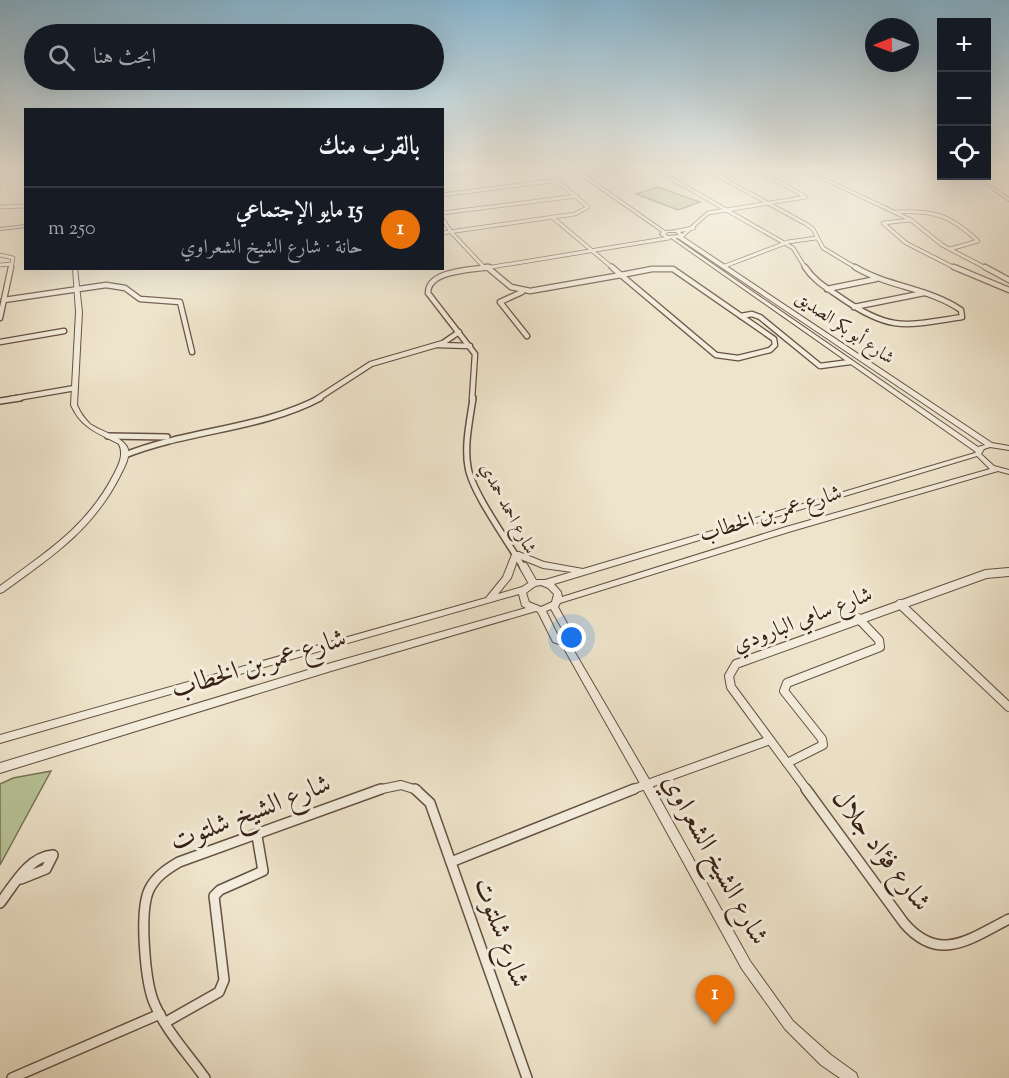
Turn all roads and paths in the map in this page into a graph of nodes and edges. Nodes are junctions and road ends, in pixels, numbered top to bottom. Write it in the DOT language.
graph roads {
  1 [pos="543,218"];
  2 [pos="554,218"];
  3 [pos="644,218"];
  4 [pos="655,218"];
  5 [pos="701,218"];
  6 [pos="739,218"];
  7 [pos="795,218"];
  8 [pos="908,218"];
  9 [pos="948,218"];
  10 [pos="911,220"];
  11 [pos="444,221"];
  12 [pos="24,228"];
  13 [pos="0,231"];
  14 [pos="451,232"];
  15 [pos="663,232"];
  16 [pos="444,233"];
  17 [pos="678,234"];
  18 [pos="671,238"];
  19 [pos="816,238"];
  20 [pos="641,240"];
  21 [pos="785,243"];
  22 [pos="949,249"];
  23 [pos="590,250"];
  24 [pos="0,255"];
  25 [pos="12,264"];
  26 [pos="0,265"];
  27 [pos="725,266"];
  28 [pos="486,267"];
  29 [pos="75,270"];
  30 [pos="620,275"];
  31 [pos="877,279"];
  32 [pos="1009,280"];
  33 [pos="77,288"];
  34 [pos="826,289"];
  35 [pos="1009,290"];
  36 [pos="523,291"];
  37 [pos="925,293"];
  38 [pos="2,302"];
  39 [pos="854,307"];
  40 [pos="741,316"];
  41 [pos="0,318"];
  42 [pos="64,331"];
  43 [pos="459,332"];
  44 [pos="527,336"];
  45 [pos="0,342"];
  46 [pos="431,345"];
  47 [pos="470,346"];
  48 [pos="192,352"];
  49 [pos="850,362"];
  50 [pos="75,388"];
  51 [pos="0,401"];
  52 [pos="108,436"];
  53 [pos="176,436"];
  54 [pos="1009,444"];
  55 [pos="990,445"];
  56 [pos="1000,446"];
  57 [pos="1009,448"];
  58 [pos="979,452"];
  59 [pos="125,456"];
  60 [pos="997,469"];
  61 [pos="1009,472"];
  62 [pos="516,554"];
  63 [pos="584,572"];
  64 [pos="1009,572"];
  65 [pos="533,583"];
  66 [pos="546,583"];
  67 [pos="0,590"];
  68 [pos="523,590"];
  69 [pos="487,601"];
  70 [pos="555,604"];
  71 [pos="900,604"];
  72 [pos="537,609"];
  73 [pos="858,618"];
  74 [pos="565,643"];
  75 [pos="1009,707"];
  76 [pos="0,739"];
  77 [pos="770,740"];
  78 [pos="787,763"];
  79 [pos="0,768"];
  80 [pos="646,784"];
  81 [pos="430,803"];
  82 [pos="258,836"];
  83 [pos="451,862"];
  84 [pos="21,879"];
  85 [pos="0,903"];
  86 [pos="1009,919"];
  87 [pos="163,1018"];
  88 [pos="12,1078"];
  89 [pos="205,1078"];
  90 [pos="527,1078"];
  91 [pos="851,1078"];
  1 -- 14 [label="street"];
  2 -- 23 [label="street"];
  3 -- 15 [label="street"];
  4 -- 17 [label="street, شارع أبو بكر الصديق"];
  5 -- 17 [label="street"];
  6 -- 21 [label="street"];
  7 -- 19 [label="street"];
  8 -- 10 [label="street"];
  9 -- 22 [label="street"];
  10 -- 22 [label="street"];
  10 -- 35 [label="street"];
  11 -- 14 [label="street"];
  12 -- 13 [label="street"];
  14 -- 16 [label="street"];
  14 -- 28 [label="street"];
  15 -- 17 [label="street"];
  15 -- 18 [label="street, شارع أبو بكر الصديق"];
  15 -- 20 [label="street, شارع احمد حمدي"];
  17 -- 18 [label="street"];
  17 -- 27 [label="street, شارع أبو بكر الصديق"];
  18 -- 20 [label="street, شارع احمد حمدي"];
  18 -- 49 [label="street, شارع أبو بكر الصديق"];
  19 -- 21 [label="street"];
  19 -- 31 [label="street"];
  20 -- 23 [label="street, شارع احمد حمدي"];
  21 -- 27 [label="street"];
  21 -- 34 [label="street"];
  22 -- 32 [label="street"];
  23 -- 28 [label="street, شارع احمد حمدي"];
  23 -- 30 [label="street"];
  24 -- 25 [label="street"];
  25 -- 26 [label="street"];
  25 -- 38 [label="street"];
  27 -- 55 [label="street, شارع أبو بكر الصديق"];
  28 -- 36 [label="street"];
  28 -- 43 [label="street, شارع احمد حمدي"];
  29 -- 33 [label="street"];
  30 -- 36 [label="street"];
  30 -- 40 [label="street"];
  30 -- 40 [label="street"];
  31 -- 34 [label="street"];
  31 -- 37 [label="street"];
  33 -- 38 [label="street"];
  33 -- 48 [label="street"];
  33 -- 50 [label="street"];
  34 -- 39 [label="street"];
  36 -- 44 [label="street"];
  37 -- 39 [label="street"];
  37 -- 39 [label="street"];
  38 -- 41 [label="street"];
  40 -- 49 [label="street"];
  42 -- 45 [label="street"];
  43 -- 46 [label="street"];
  43 -- 47 [label="street, شارع احمد حمدي"];
  46 -- 47 [label="street"];
  46 -- 53 [label="street"];
  47 -- 62 [label="street, شارع احمد حمدي"];
  49 -- 58 [label="street, شارع أبو بكر الصديق"];
  50 -- 51 [label="street"];
  50 -- 52 [label="street"];
  52 -- 53 [label="street"];
  52 -- 59 [label="street"];
  53 -- 59 [label="street"];
  54 -- 56 [label="street"];
  55 -- 56 [label="street"];
  55 -- 58 [label="street, شارع عمر بن الخطاب"];
  56 -- 57 [label="street"];
  58 -- 60 [label="street, شارع أبو بكر الصديق"];
  58 -- 63 [label="street, شارع عمر بن الخطاب"];
  59 -- 67 [label="street"];
  60 -- 61 [label="street"];
  60 -- 70 [label="street, شارع عمر بن الخطاب"];
  62 -- 63 [label="street"];
  62 -- 65 [label="street, شارع احمد حمدي"];
  62 -- 69 [label="street"];
  63 -- 66 [label="street, شارع عمر بن الخطاب"];
  64 -- 71 [label="street, شارع سامي البارودي"];
  65 -- 66 [label="street"];
  65 -- 68 [label="street"];
  66 -- 70 [label="street"];
  68 -- 69 [label="street, شارع عمر بن الخطاب"];
  68 -- 72 [label="street"];
  69 -- 76 [label="street, شارع عمر بن الخطاب"];
  70 -- 72 [label="street"];
  70 -- 74 [label="street, شارع الشيخ الشعراوي"];
  71 -- 73 [label="street, شارع سامي البارودي"];
  71 -- 75 [label="street, شارع سامي البارودي"];
  72 -- 74 [label="street, شارع الشيخ الشعراوي"];
  72 -- 79 [label="street, شارع عمر بن الخطاب"];
  73 -- 77 [label="street, شارع سامي البارودي"];
  73 -- 78 [label="street"];
  74 -- 80 [label="street, شارع الشيخ الشعراوي"];
  77 -- 78 [label="street, شارع فؤاد جلال"];
  77 -- 80 [label="street"];
  78 -- 86 [label="street, شارع فؤاد جلال"];
  80 -- 83 [label="street"];
  80 -- 91 [label="street, شارع الشيخ الشعراوي"];
  81 -- 82 [label="street, شارع الشيخ شلتوت"];
  81 -- 83 [label="street, شارع شلتوت"];
  82 -- 87 [label="street"];
  82 -- 87 [label="street, شارع الشيخ شلتوت"];
  83 -- 90 [label="street, شارع شلتوت"];
  84 -- 85 [label="street"];
  87 -- 88 [label="street"];
  87 -- 89 [label="street, شارع الشيخ شلتوت"];
}
